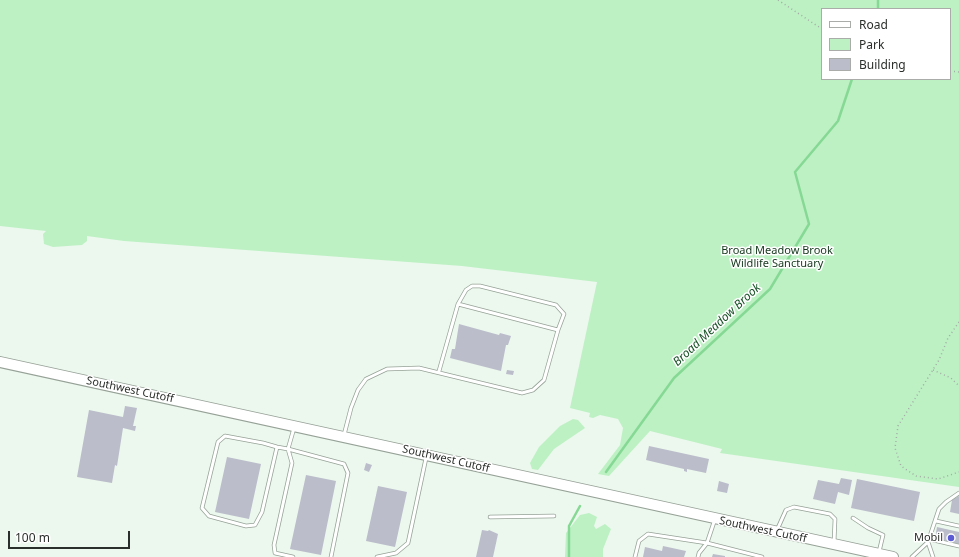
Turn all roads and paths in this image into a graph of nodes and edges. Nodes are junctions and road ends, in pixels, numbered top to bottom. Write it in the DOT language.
graph roads {
  1 [pos="778,0"];
  2 [pos="821,28"];
  3 [pos="458,304"];
  4 [pos="959,322"];
  5 [pos="558,330"];
  6 [pos="0,362"];
  7 [pos="933,370"];
  8 [pos="439,372"];
  9 [pos="959,386"];
  10 [pos="294,426"];
  11 [pos="344,436"];
  12 [pos="277,447"];
  13 [pos="288,450"];
  14 [pos="426,455"];
  15 [pos="959,472"];
  16 [pos="959,493"];
  17 [pos="554,516"];
  18 [pos="490,517"];
  19 [pos="853,518"];
  20 [pos="715,519"];
  21 [pos="936,521"];
  22 [pos="959,526"];
  23 [pos="776,532"];
  24 [pos="929,541"];
  25 [pos="706,543"];
  26 [pos="834,545"];
  27 [pos="959,546"];
  28 [pos="879,554"];
  29 [pos="293,557"];
  30 [pos="331,557"];
  31 [pos="377,557"];
  32 [pos="635,557"];
  33 [pos="698,557"];
  34 [pos="762,557"];
  35 [pos="893,557"];
  36 [pos="912,557"];
  37 [pos="934,557"];
  1 -- 2 [label="path"];
  3 -- 5 [label="lane"];
  3 -- 5 [label="lane"];
  3 -- 8 [label="lane"];
  4 -- 7 [label="path"];
  5 -- 8 [label="lane"];
  6 -- 10 [label="main road, Southwest Cutoff"];
  7 -- 9 [label="path"];
  7 -- 15 [label="path"];
  8 -- 11 [label="lane"];
  10 -- 11 [label="main road, Southwest Cutoff"];
  10 -- 13 [label="lane"];
  11 -- 14 [label="main road, Southwest Cutoff"];
  12 -- 12 [label="lane"];
  12 -- 13 [label="lane"];
  13 -- 29 [label="lane"];
  13 -- 30 [label="lane"];
  14 -- 20 [label="main road, Southwest Cutoff"];
  14 -- 31 [label="lane"];
  16 -- 21 [label="lane"];
  17 -- 18 [label="lane"];
  19 -- 28 [label="lane"];
  20 -- 23 [label="main road, Southwest Cutoff"];
  20 -- 25 [label="lane"];
  21 -- 22 [label="lane"];
  21 -- 24 [label="lane"];
  23 -- 26 [label="main road, Southwest Cutoff"];
  23 -- 26 [label="lane"];
  24 -- 27 [label="lane"];
  24 -- 36 [label="lane"];
  24 -- 37 [label="lane"];
  25 -- 32 [label="lane"];
  25 -- 33 [label="lane"];
  25 -- 34 [label="lane"];
  26 -- 28 [label="main road, Southwest Cutoff"];
  28 -- 35 [label="main road, Southwest Cutoff"];
}
